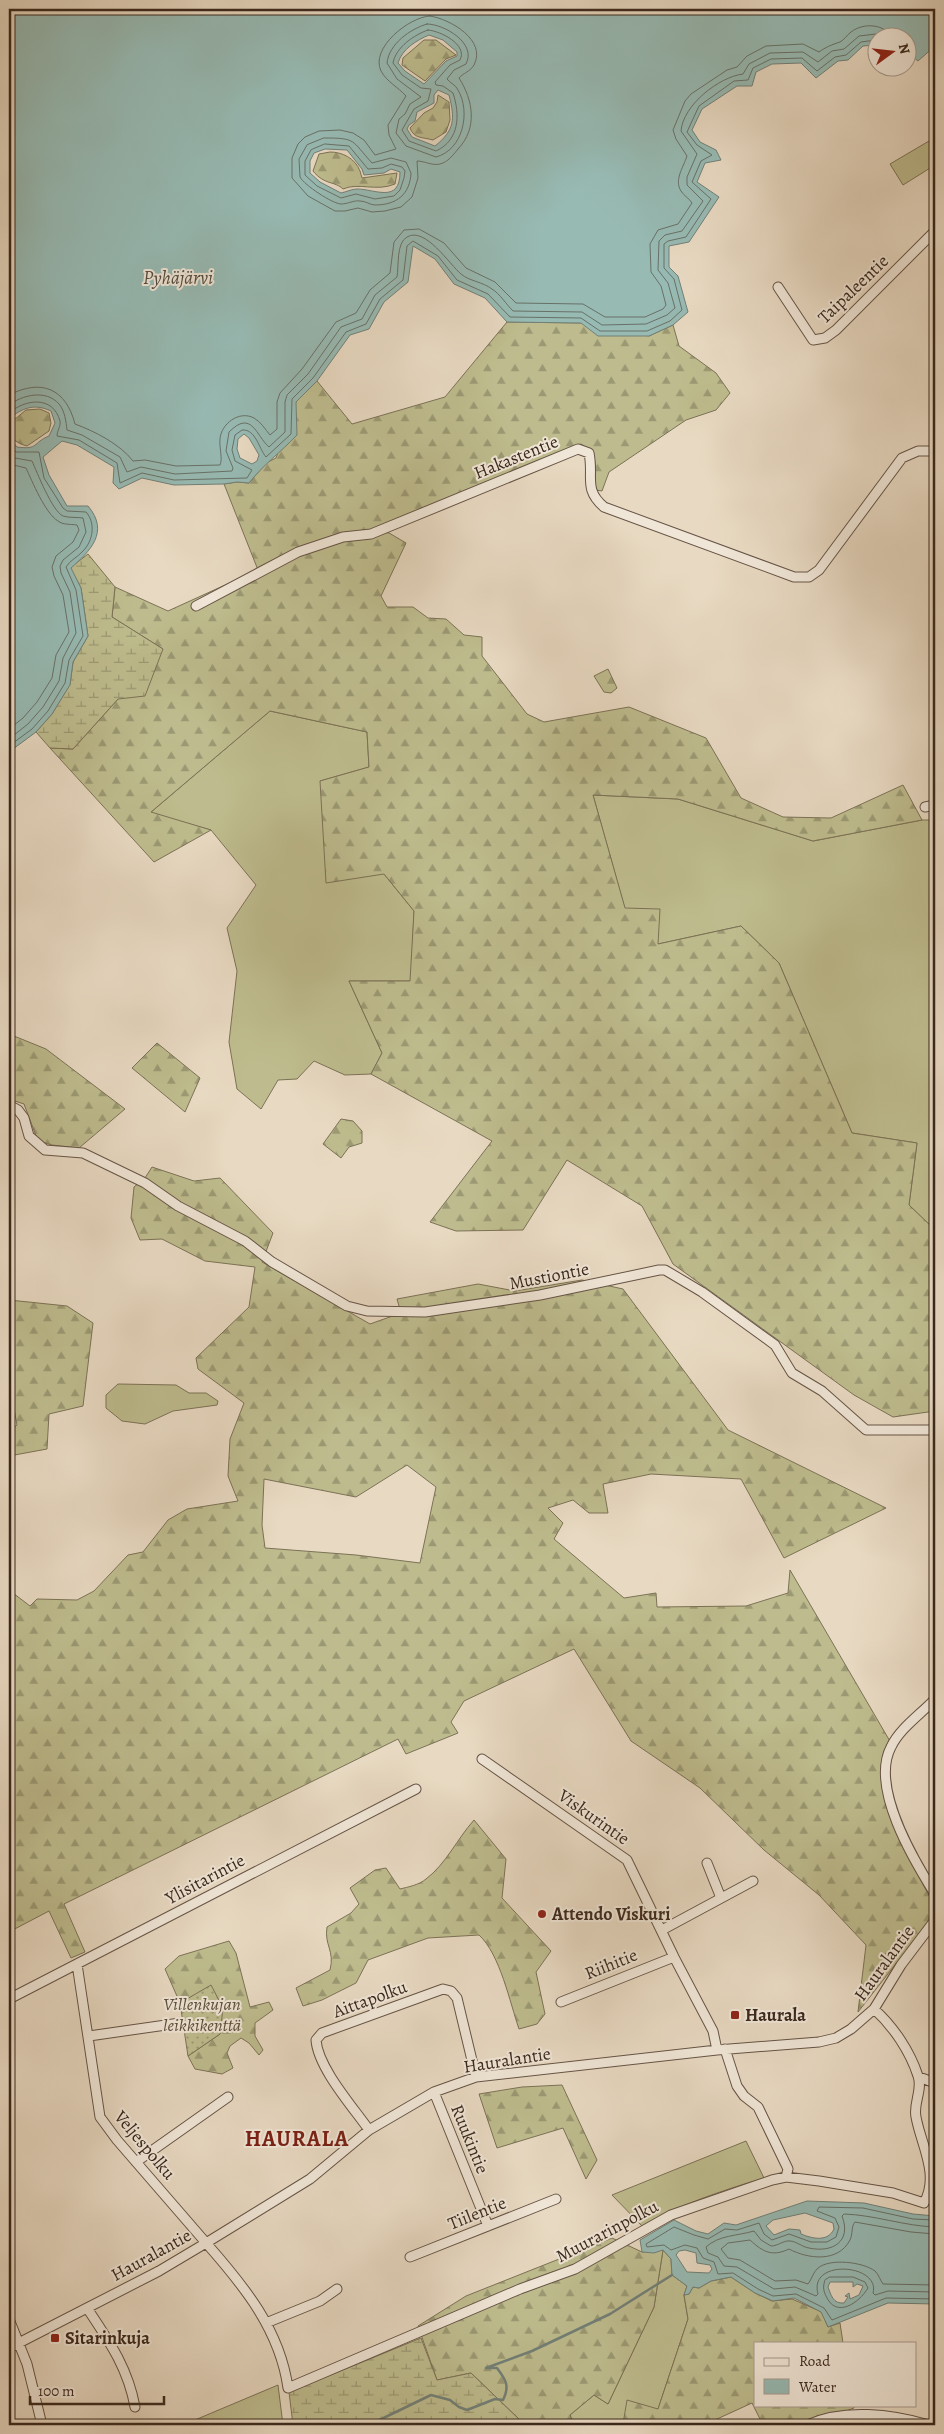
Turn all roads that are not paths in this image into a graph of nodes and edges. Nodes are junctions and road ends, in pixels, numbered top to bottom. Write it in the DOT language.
graph roads {
  1 [pos="935,231"];
  2 [pos="778,287"];
  3 [pos="935,451"];
  4 [pos="196,606"];
  5 [pos="935,805"];
  6 [pos="925,808"];
  7 [pos="9,1106"];
  8 [pos="935,1430"];
  9 [pos="935,1699"];
  10 [pos="482,1759"];
  11 [pos="416,1789"];
  12 [pos="708,1863"];
  13 [pos="753,1881"];
  14 [pos="935,1894"];
  15 [pos="721,1898"];
  16 [pos="935,1920"];
  17 [pos="662,1930"];
  18 [pos="674,1957"];
  19 [pos="78,1964"];
  20 [pos="9,1999"];
  21 [pos="561,2002"];
  22 [pos="874,2009"];
  23 [pos="180,2023"];
  24 [pos="89,2036"];
  25 [pos="721,2050"];
  26 [pos="476,2077"];
  27 [pos="919,2077"];
  28 [pos="935,2083"];
  29 [pos="434,2092"];
  30 [pos="228,2097"];
  31 [pos="369,2130"];
  32 [pos="136,2162"];
  33 [pos="786,2177"];
  34 [pos="556,2199"];
  35 [pos="488,2226"];
  36 [pos="206,2243"];
  37 [pos="410,2257"];
  38 [pos="338,2289"];
  39 [pos="87,2308"];
  40 [pos="9,2319"];
  41 [pos="266,2324"];
  42 [pos="20,2343"];
  43 [pos="9,2348"];
  44 [pos="288,2388"];
  45 [pos="135,2407"];
  46 [pos="42,2425"];
  47 [pos="807,2425"];
  48 [pos="929,2425"];
  1 -- 2 [label="street, Taipaleentie"];
  3 -- 4 [label="street, Hakastentie"];
  5 -- 6 [label="street"];
  7 -- 8 [label="street, Mustiontie"];
  9 -- 14 [label="street"];
  10 -- 17 [label="street, Viskurintie"];
  11 -- 19 [label="street, Ylisitarintie"];
  12 -- 15 [label="street"];
  13 -- 15 [label="street"];
  15 -- 17 [label="street"];
  16 -- 22 [label="street, Hauralantie"];
  17 -- 18 [label="street, Viskurintie"];
  18 -- 21 [label="street, Riihitie"];
  18 -- 25 [label="street, Viskurintie"];
  19 -- 20 [label="street, Ylisitarintie"];
  19 -- 24 [label="street, Veljespolku"];
  22 -- 25 [label="street, Hauralantie"];
  22 -- 27 [label="street"];
  23 -- 24 [label="street"];
  24 -- 32 [label="street, Veljespolku"];
  25 -- 26 [label="street, Hauralantie"];
  25 -- 33 [label="street, Viskurintie"];
  26 -- 29 [label="street, Hauralantie"];
  26 -- 31 [label="street, Aittapolku"];
  27 -- 28 [label="street"];
  27 -- 33 [label="street, Muurarinpolku"];
  29 -- 31 [label="street, Hauralantie"];
  29 -- 35 [label="street, Ruukintie"];
  30 -- 32 [label="street"];
  31 -- 36 [label="street, Hauralantie"];
  32 -- 36 [label="street, Veljespolku"];
  33 -- 44 [label="street, Muurarinpolku"];
  34 -- 35 [label="street, Tiilentie"];
  35 -- 37 [label="street, Tiilentie"];
  36 -- 39 [label="street, Hauralantie"];
  36 -- 41 [label="street, Veljespolku"];
  38 -- 41 [label="street"];
  39 -- 42 [label="street, Hauralantie"];
  39 -- 45 [label="street"];
  40 -- 42 [label="street"];
  41 -- 44 [label="street, Veljespolku"];
  42 -- 43 [label="street, Hauralantie"];
  42 -- 46 [label="street"];
  47 -- 48 [label="street"];
}
